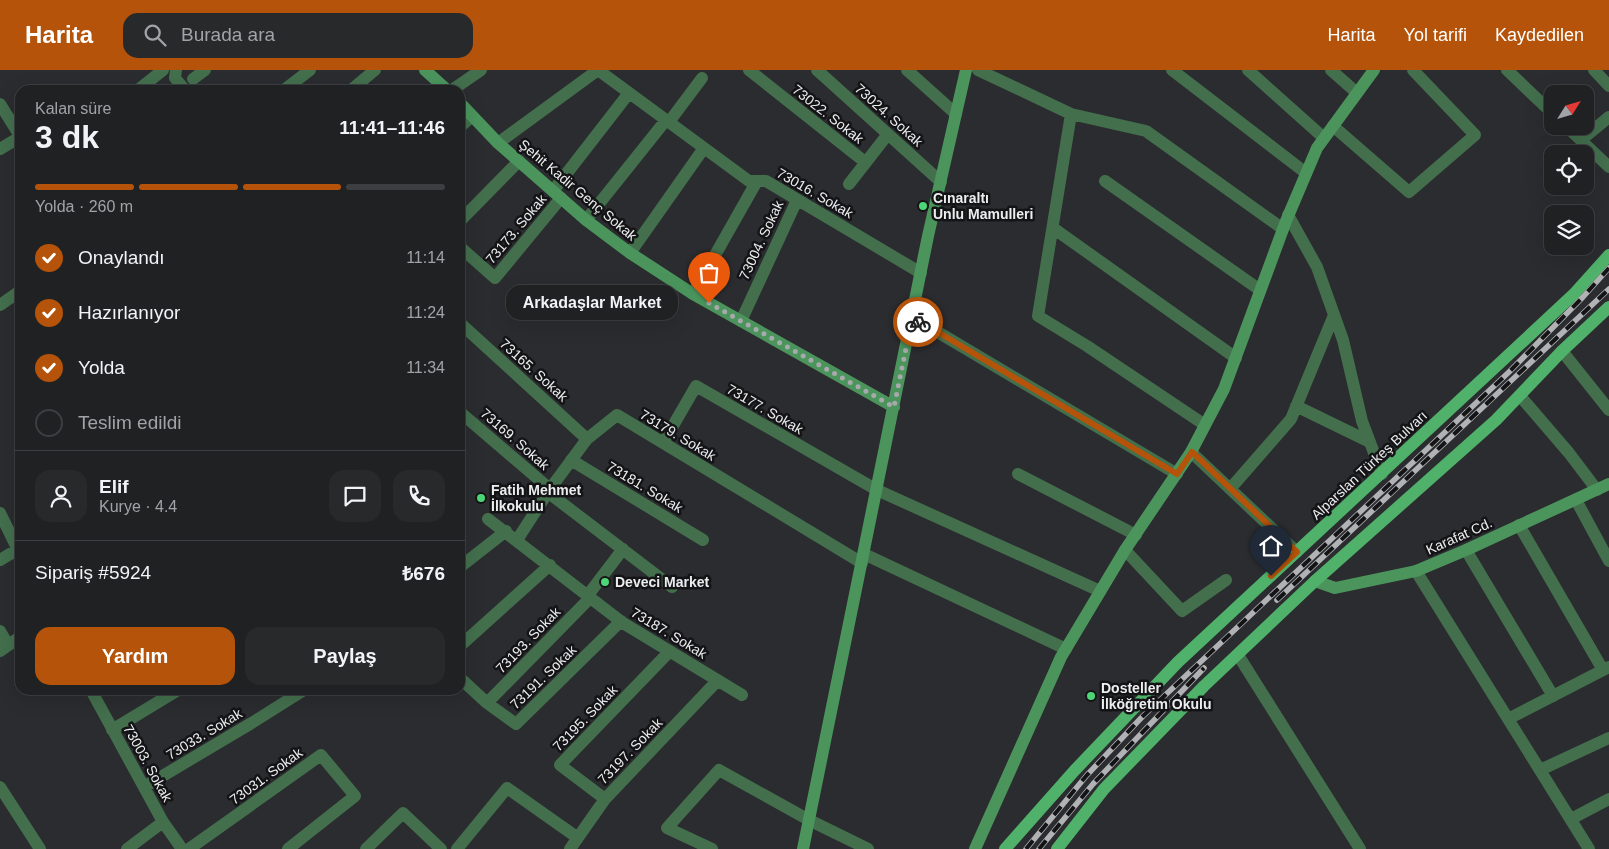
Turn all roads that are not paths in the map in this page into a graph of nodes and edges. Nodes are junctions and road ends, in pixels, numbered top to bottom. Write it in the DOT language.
graph roads {
  1 [pos="163,70"];
  2 [pos="176,70"];
  3 [pos="205,70"];
  4 [pos="310,70"];
  5 [pos="375,70"];
  6 [pos="426,70"];
  7 [pos="482,70"];
  8 [pos="598,70"];
  9 [pos="749,70"];
  10 [pos="817,70"];
  11 [pos="908,70"];
  12 [pos="966,70"];
  13 [pos="978,70"];
  14 [pos="1172,70"];
  15 [pos="1248,70"];
  16 [pos="1331,70"];
  17 [pos="1374,70"];
  18 [pos="1413,70"];
  19 [pos="1507,70"];
  20 [pos="1594,70"];
  21 [pos="702,78"];
  22 [pos="193,79"];
  23 [pos="144,85"];
  24 [pos="181,85"];
  25 [pos="290,85"];
  26 [pos="357,85"];
  27 [pos="437,85"];
  28 [pos="460,85"];
  29 [pos="1609,86"];
  30 [pos="1358,92"];
  31 [pos="629,93"];
  32 [pos="0,104"];
  33 [pos="1544,105"];
  34 [pos="465,109"];
  35 [pos="956,114"];
  36 [pos="1071,114"];
  37 [pos="472,116"];
  38 [pos="1609,117"];
  39 [pos="668,121"];
  40 [pos="465,122"];
  41 [pos="1333,126"];
  42 [pos="15,129"];
  43 [pos="888,134"];
  44 [pos="1576,135"];
  45 [pos="1324,138"];
  46 [pos="15,140"];
  47 [pos="1581,140"];
  48 [pos="498,142"];
  49 [pos="704,148"];
  50 [pos="0,149"];
  51 [pos="519,161"];
  52 [pos="865,162"];
  53 [pos="1609,167"];
  54 [pos="1306,173"];
  55 [pos="1106,180"];
  56 [pos="758,181"];
  57 [pos="941,182"];
  58 [pos="849,184"];
  59 [pos="557,194"];
  60 [pos="797,200"];
  61 [pos="1288,215"];
  62 [pos="465,216"];
  63 [pos="586,220"];
  64 [pos="1053,228"];
  65 [pos="1283,229"];
  66 [pos="465,252"];
  67 [pos="630,253"];
  68 [pos="1609,255"];
  69 [pos="921,274"];
  70 [pos="1260,290"];
  71 [pos="693,294"];
  72 [pos="15,295"];
  73 [pos="0,305"];
  74 [pos="1609,307"];
  75 [pos="1334,315"];
  76 [pos="912,319"];
  77 [pos="741,321"];
  78 [pos="465,328"];
  79 [pos="1562,351"];
  80 [pos="1236,358"];
  81 [pos="1520,396"];
  82 [pos="1296,406"];
  83 [pos="894,407"];
  84 [pos="1609,410"];
  85 [pos="465,416"];
  86 [pos="1205,425"];
  87 [pos="587,439"];
  88 [pos="1370,442"];
  89 [pos="664,444"];
  90 [pos="1192,452"];
  91 [pos="571,460"];
  92 [pos="1018,474"];
  93 [pos="1177,474"];
  94 [pos="1382,474"];
  95 [pos="1609,484"];
  96 [pos="550,489"];
  97 [pos="1230,489"];
  98 [pos="876,490"];
  99 [pos="1597,490"];
  100 [pos="1576,500"];
  101 [pos="0,513"];
  102 [pos="488,519"];
  103 [pos="1519,525"];
  104 [pos="506,531"];
  105 [pos="1136,534"];
  106 [pos="517,540"];
  107 [pos="703,540"];
  108 [pos="15,542"];
  109 [pos="622,549"];
  110 [pos="1125,550"];
  111 [pos="1466,550"];
  112 [pos="15,552"];
  113 [pos="1297,552"];
  114 [pos="863,558"];
  115 [pos="0,560"];
  116 [pos="1609,561"];
  117 [pos="465,563"];
  118 [pos="550,565"];
  119 [pos="1416,571"];
  120 [pos="1226,580"];
  121 [pos="1315,581"];
  122 [pos="672,587"];
  123 [pos="1100,591"];
  124 [pos="589,596"];
  125 [pos="621,621"];
  126 [pos="0,631"];
  127 [pos="15,640"];
  128 [pos="465,642"];
  129 [pos="4,648"];
  130 [pos="1066,649"];
  131 [pos="670,651"];
  132 [pos="1238,655"];
  133 [pos="1606,669"];
  134 [pos="718,680"];
  135 [pos="465,682"];
  136 [pos="93,695"];
  137 [pos="170,695"];
  138 [pos="296,695"];
  139 [pos="742,695"];
  140 [pos="1553,696"];
  141 [pos="488,703"];
  142 [pos="1508,719"];
  143 [pos="112,730"];
  144 [pos="1609,738"];
  145 [pos="1540,770"];
  146 [pos="0,787"];
  147 [pos="144,787"];
  148 [pos="605,799"];
  149 [pos="1609,799"];
  150 [pos="1571,819"];
  151 [pos="809,820"];
  152 [pos="163,822"];
  153 [pos="578,838"];
  154 [pos="1586,848"];
  155 [pos="40,849"];
  156 [pos="127,849"];
  157 [pos="182,849"];
  158 [pos="189,849"];
  159 [pos="288,849"];
  160 [pos="366,849"];
  161 [pos="441,849"];
  162 [pos="457,849"];
  163 [pos="570,849"];
  164 [pos="712,849"];
  165 [pos="803,849"];
  166 [pos="868,849"];
  167 [pos="975,849"];
  168 [pos="1005,849"];
  169 [pos="1057,849"];
  170 [pos="1360,849"];
  1 -- 23 [label="street"];
  2 -- 24 [label="street"];
  3 -- 22 [label="street"];
  4 -- 25 [label="street"];
  5 -- 26 [label="street"];
  6 -- 27 [label="main road"];
  7 -- 28 [label="street"];
  8 -- 31 [label="street, 73016. Sokak"];
  8 -- 48 [label="street"];
  9 -- 52 [label="street, 73022. Sokak"];
  10 -- 43 [label="street, 73024. Sokak"];
  11 -- 35 [label="street"];
  12 -- 35 [label="main road"];
  13 -- 36 [label="street"];
  14 -- 54 [label="street"];
  15 -- 45 [label="street"];
  16 -- 30 [label="street"];
  17 -- 30 [label="main road"];
  18 -- 41 [label="street"];
  19 -- 33 [label="street"];
  20 -- 29 [label="street"];
  21 -- 39 [label="street"];
  30 -- 41 [label="main road"];
  31 -- 39 [label="street, 73016. Sokak"];
  31 -- 59 [label="street, 73173. Sokak"];
  32 -- 42 [label="street"];
  34 -- 37 [label="main road, Şehit Kadir Genç Sokak"];
  35 -- 57 [label="main road"];
  36 -- 64 [label="street"];
  36 -- 65 [label="street"];
  37 -- 40 [label="street"];
  37 -- 48 [label="main road, Şehit Kadir Genç Sokak"];
  38 -- 47 [label="street"];
  39 -- 49 [label="street, 73016. Sokak"];
  39 -- 63 [label="street"];
  41 -- 45 [label="main road"];
  43 -- 52 [label="street"];
  43 -- 57 [label="street, 73024. Sokak"];
  44 -- 47 [label="street"];
  45 -- 54 [label="main road"];
  46 -- 50 [label="street"];
  47 -- 53 [label="street"];
  48 -- 51 [label="main road, Şehit Kadir Genç Sokak"];
  49 -- 56 [label="street, 73016. Sokak"];
  49 -- 67 [label="street"];
  51 -- 59 [label="main road, Şehit Kadir Genç Sokak"];
  51 -- 62 [label="street"];
  52 -- 58 [label="street"];
  54 -- 61 [label="main road"];
  55 -- 70 [label="street"];
  56 -- 60 [label="street, 73016. Sokak"];
  56 -- 71 [label="street"];
  57 -- 69 [label="main road"];
  59 -- 63 [label="main road, Şehit Kadir Genç Sokak"];
  59 -- 66 [label="street, 73173. Sokak"];
  60 -- 69 [label="street, 73016. Sokak"];
  60 -- 77 [label="street, 73004. Sokak"];
  61 -- 65 [label="main road"];
  61 -- 75 [label="street"];
  63 -- 67 [label="main road, Şehit Kadir Genç Sokak"];
  64 -- 80 [label="street"];
  64 -- 86 [label="street"];
  65 -- 70 [label="main road"];
  67 -- 71 [label="main road, Şehit Kadir Genç Sokak"];
  68 -- 94 [label="main road, Alparslan Türkeş Bulvarı"];
  69 -- 76 [label="main road"];
  70 -- 80 [label="main road"];
  71 -- 77 [label="main road, Şehit Kadir Genç Sokak"];
  72 -- 73 [label="street"];
  74 -- 79 [label="main road"];
  75 -- 82 [label="street"];
  75 -- 88 [label="street"];
  76 -- 83 [label="main road"];
  76 -- 93 [label="street"];
  77 -- 83 [label="main road, Şehit Kadir Genç Sokak"];
  78 -- 87 [label="street, 73165. Sokak"];
  79 -- 81 [label="main road"];
  79 -- 84 [label="street"];
  80 -- 86 [label="main road"];
  81 -- 99 [label="street"];
  81 -- 121 [label="main road"];
  82 -- 88 [label="street"];
  82 -- 97 [label="street"];
  83 -- 98 [label="main road"];
  85 -- 96 [label="street, 73169. Sokak"];
  86 -- 90 [label="main road"];
  87 -- 89 [label="street, 73179. Sokak"];
  87 -- 91 [label="street, 73179. Sokak"];
  88 -- 94 [label="street"];
  89 -- 98 [label="street, 73177. Sokak"];
  89 -- 114 [label="street, 73179. Sokak"];
  90 -- 93 [label="main road"];
  90 -- 97 [label="street"];
  91 -- 96 [label="street, 73179. Sokak"];
  91 -- 107 [label="street, 73181. Sokak"];
  92 -- 105 [label="street"];
  93 -- 105 [label="main road"];
  94 -- 113 [label="main road, Alparslan Türkeş Bulvarı"];
  95 -- 99 [label="main road, Karafat Cd."];
  96 -- 106 [label="street, 73179. Sokak"];
  96 -- 109 [label="street, 73169. Sokak"];
  97 -- 113 [label="street"];
  98 -- 114 [label="main road"];
  98 -- 123 [label="street"];
  99 -- 100 [label="main road, Karafat Cd."];
  100 -- 103 [label="main road, Karafat Cd."];
  100 -- 116 [label="street"];
  101 -- 108 [label="street"];
  102 -- 104 [label="street, 73187. Sokak"];
  103 -- 111 [label="main road, Karafat Cd."];
  103 -- 133 [label="street"];
  104 -- 106 [label="street, 73187. Sokak"];
  104 -- 117 [label="street"];
  105 -- 110 [label="main road"];
  106 -- 118 [label="street, 73187. Sokak"];
  109 -- 122 [label="street, 73169. Sokak"];
  109 -- 124 [label="street, 73193. Sokak"];
  110 -- 120 [label="street"];
  110 -- 123 [label="main road"];
  111 -- 119 [label="main road, Karafat Cd."];
  111 -- 140 [label="street"];
  112 -- 115 [label="street"];
  113 -- 168 [label="main road, Alparslan Türkeş Bulvarı"];
  114 -- 130 [label="street, 73179. Sokak"];
  114 -- 151 [label="main road"];
  118 -- 124 [label="street, 73187. Sokak"];
  118 -- 128 [label="street"];
  119 -- 121 [label="main road, Karafat Cd."];
  119 -- 142 [label="street"];
  121 -- 132 [label="main road"];
  123 -- 130 [label="main road"];
  124 -- 125 [label="street, 73187. Sokak"];
  124 -- 141 [label="street, 73193. Sokak"];
  125 -- 131 [label="street, 73187. Sokak"];
  125 -- 141 [label="street, 73191. Sokak"];
  126 -- 129 [label="street"];
  127 -- 129 [label="street"];
  130 -- 167 [label="main road"];
  131 -- 134 [label="street, 73187. Sokak"];
  131 -- 148 [label="street, 73195. Sokak"];
  132 -- 169 [label="main road"];
  132 -- 170 [label="street"];
  133 -- 140 [label="street"];
  134 -- 139 [label="street, 73187. Sokak"];
  134 -- 148 [label="street, 73197. Sokak"];
  135 -- 141 [label="street, 73191. Sokak"];
  136 -- 143 [label="street, 73003. Sokak"];
  137 -- 143 [label="street"];
  138 -- 147 [label="street, 73033. Sokak"];
  140 -- 142 [label="street"];
  142 -- 145 [label="street"];
  143 -- 147 [label="street, 73003. Sokak"];
  144 -- 145 [label="street"];
  145 -- 150 [label="street"];
  146 -- 155 [label="street"];
  147 -- 152 [label="street, 73003. Sokak"];
  148 -- 153 [label="street, 73197. Sokak"];
  149 -- 150 [label="street"];
  150 -- 154 [label="street"];
  151 -- 164 [label="street"];
  151 -- 165 [label="main road"];
  151 -- 166 [label="street"];
  152 -- 156 [label="street"];
  152 -- 157 [label="street, 73003. Sokak"];
  153 -- 162 [label="street"];
  153 -- 163 [label="street, 73197. Sokak"];
  158 -- 159 [label="street, 73031. Sokak"];
  160 -- 161 [label="street"];
}
